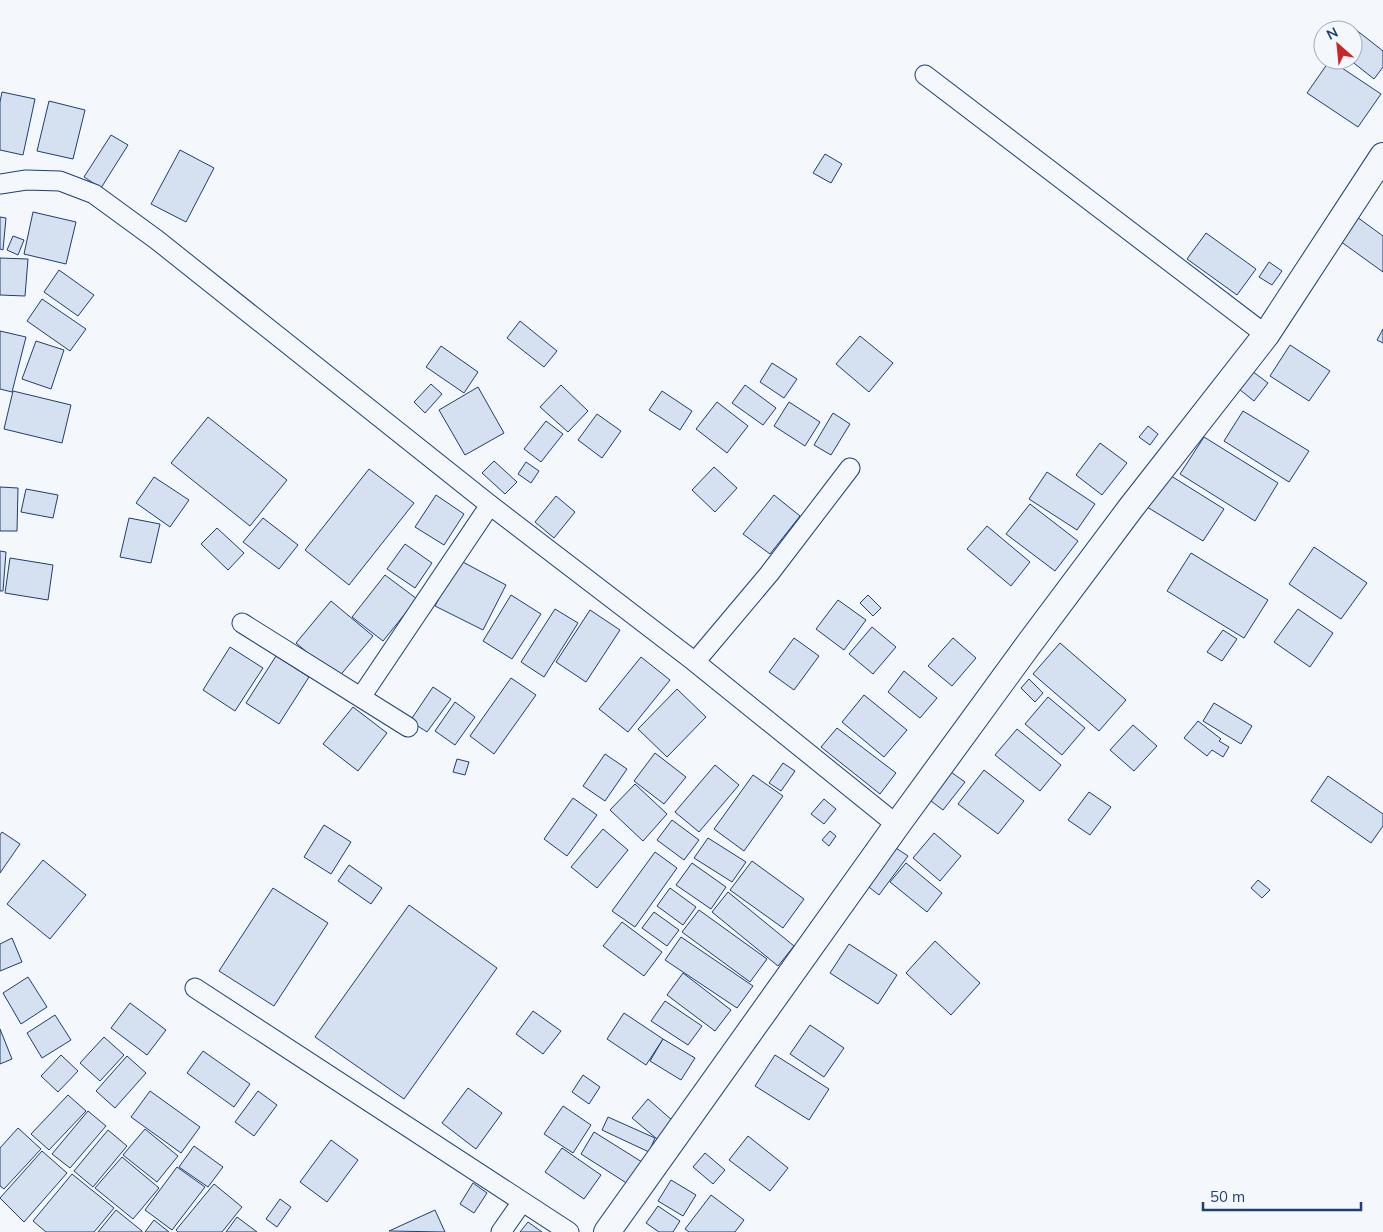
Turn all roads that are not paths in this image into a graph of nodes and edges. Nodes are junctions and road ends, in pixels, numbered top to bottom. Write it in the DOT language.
graph roads {
  1 [pos="925,75"];
  2 [pos="1383,156"];
  3 [pos="0,184"];
  4 [pos="1266,335"];
  5 [pos="850,468"];
  6 [pos="490,505"];
  7 [pos="242,622"];
  8 [pos="695,662"];
  9 [pos="361,697"];
  10 [pos="408,727"];
  11 [pos="897,825"];
  12 [pos="195,988"];
  13 [pos="522,1202"];
  14 [pos="501,1232"];
  15 [pos="570,1232"];
  16 [pos="606,1232"];
  1 -- 4 [label="street"];
  2 -- 4 [label="main road"];
  3 -- 6 [label="street"];
  4 -- 11 [label="main road"];
  5 -- 8 [label="street"];
  6 -- 8 [label="street"];
  6 -- 9 [label="street"];
  7 -- 9 [label="street"];
  8 -- 11 [label="street"];
  9 -- 10 [label="street"];
  11 -- 16 [label="main road"];
  12 -- 13 [label="street"];
  13 -- 14 [label="street"];
  13 -- 15 [label="street"];
}
